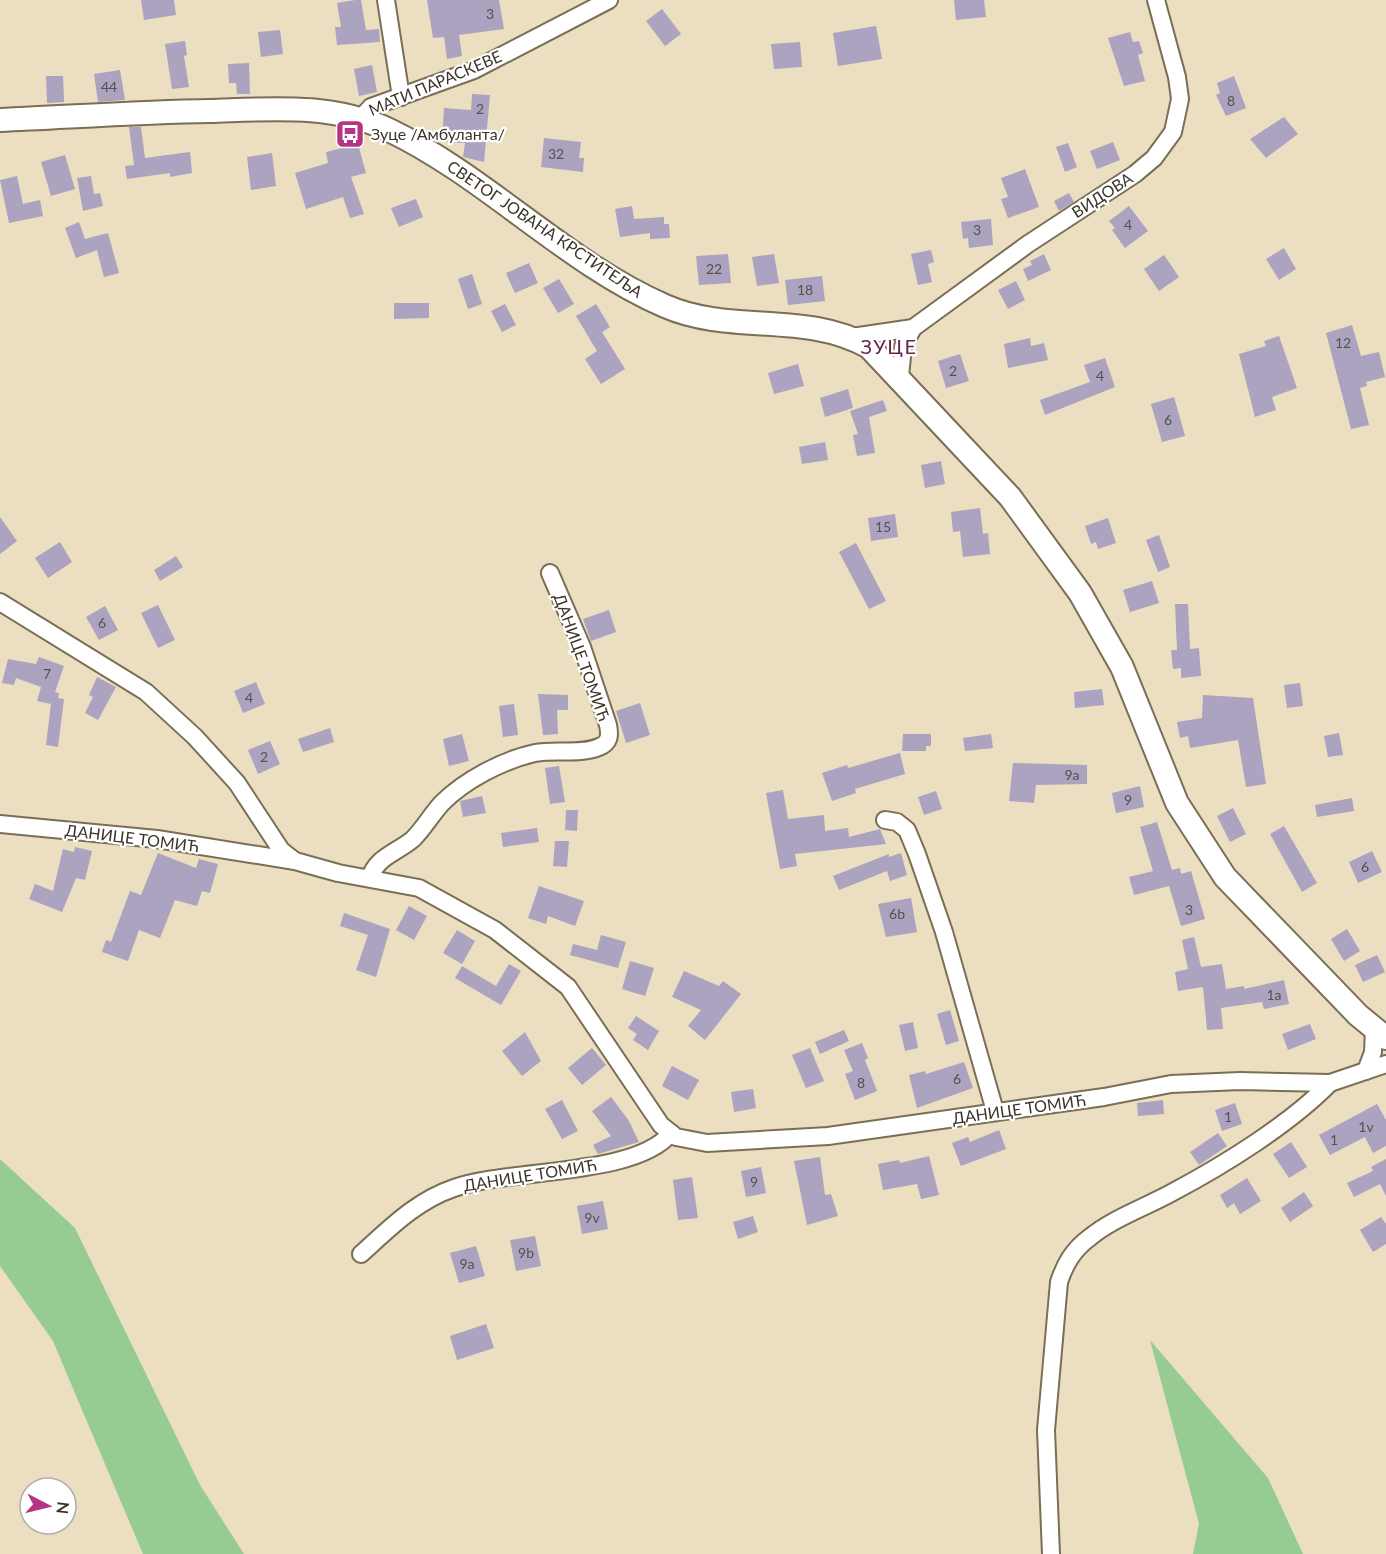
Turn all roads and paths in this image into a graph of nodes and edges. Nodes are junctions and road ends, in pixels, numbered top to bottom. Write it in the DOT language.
graph roads {
  1 [pos="386,0"];
  2 [pos="609,0"];
  3 [pos="1156,0"];
  4 [pos="401,97"];
  5 [pos="360,119"];
  6 [pos="0,120"];
  7 [pos="913,328"];
  8 [pos="852,337"];
  9 [pos="900,376"];
  10 [pos="550,573"];
  11 [pos="0,602"];
  12 [pos="885,820"];
  13 [pos="0,824"];
  14 [pos="268,831"];
  15 [pos="261,856"];
  16 [pos="295,861"];
  17 [pos="370,878"];
  18 [pos="1380,1033"];
  19 [pos="1386,1064"];
  20 [pos="1366,1071"];
  21 [pos="1330,1083"];
  22 [pos="995,1111"];
  23 [pos="671,1133"];
  24 [pos="361,1254"];
  25 [pos="1051,1554"];
  1 -- 4 [label="street"];
  2 -- 4 [label="street, МАТИ ПАРАСКЕВЕ"];
  3 -- 7 [label="street, ВИДОВА"];
  4 -- 5 [label="street, МАТИ ПАРАСКЕВЕ"];
  5 -- 6 [label="street, СВЕТОГ ЈОВАНА КРСТИТЕЉА"];
  5 -- 8 [label="street, СВЕТОГ ЈОВАНА КРСТИТЕЉА"];
  7 -- 8 [label="street, ВИДОВА"];
  7 -- 9 [label="street"];
  8 -- 9 [label="street, СВЕТОГ ЈОВАНА КРСТИТЕЉА"];
  9 -- 18 [label="street, СВЕТОГ ЈОВАНА КРСТИТЕЉА"];
  10 -- 17 [label="street, ДАНИЦЕ ТОМИЋ"];
  11 -- 14 [label="street"];
  12 -- 22 [label="street"];
  13 -- 15 [label="street, ДАНИЦЕ ТОМИЋ"];
  14 -- 15 [label="street"];
  14 -- 16 [label="street"];
  15 -- 16 [label="street, ДАНИЦЕ ТОМИЋ"];
  16 -- 17 [label="street, ДАНИЦЕ ТОМИЋ"];
  17 -- 23 [label="street, ДАНИЦЕ ТОМИЋ"];
  18 -- 20 [label="street"];
  19 -- 20 [label="street, ДАНИЦЕ ТОМИЋ"];
  20 -- 21 [label="street, ДАНИЦЕ ТОМИЋ"];
  21 -- 22 [label="street, ДАНИЦЕ ТОМИЋ"];
  21 -- 25 [label="street"];
  22 -- 23 [label="street, ДАНИЦЕ ТОМИЋ"];
  23 -- 24 [label="street, ДАНИЦЕ ТОМИЋ"];
}
